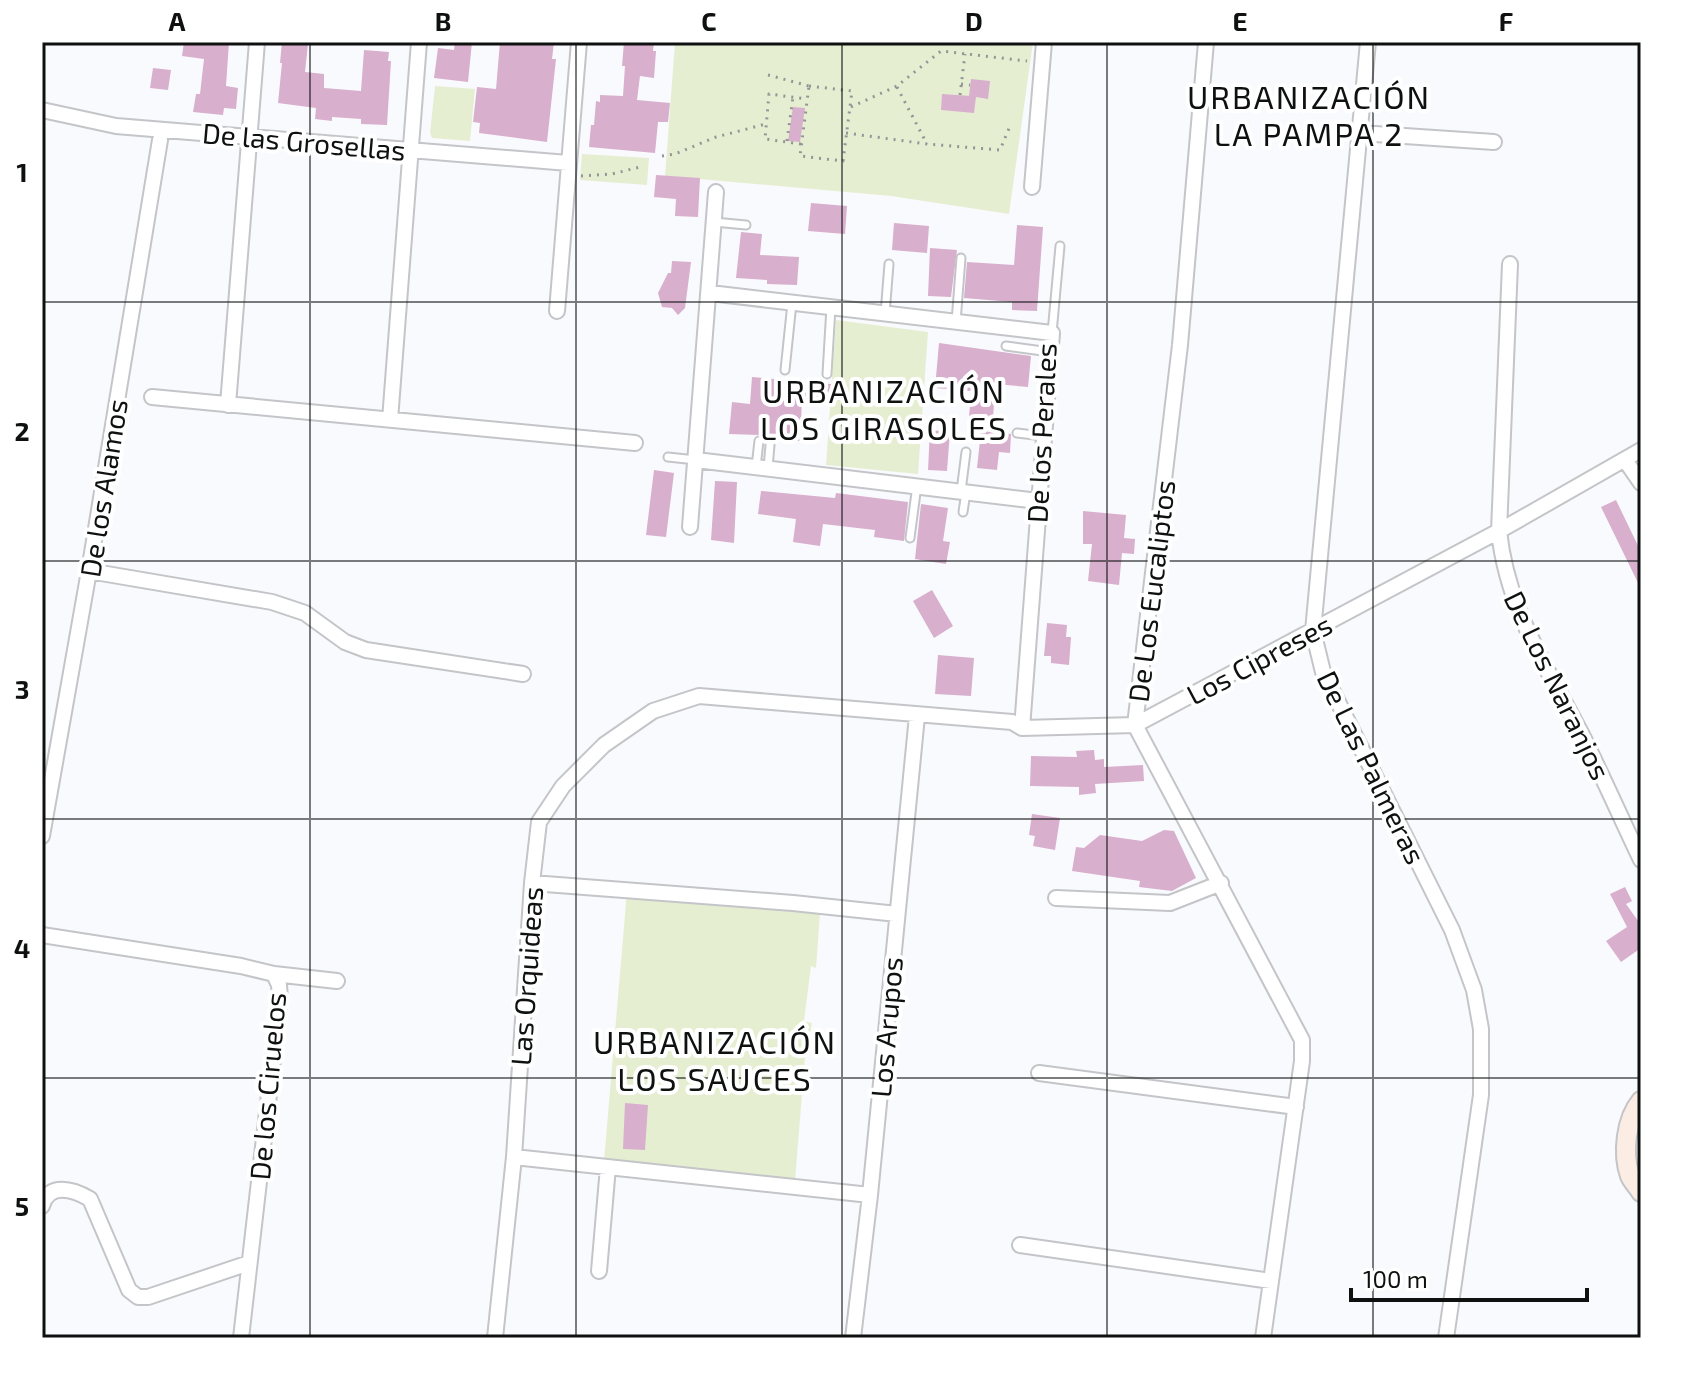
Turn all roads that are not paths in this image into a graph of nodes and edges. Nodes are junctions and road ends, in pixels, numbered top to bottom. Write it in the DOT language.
graph roads {
  1 [pos="257,42"];
  2 [pos="419,42"];
  3 [pos="579,42"];
  4 [pos="1044,42"];
  5 [pos="1206,42"];
  6 [pos="1368,42"];
  7 [pos="42,110"];
  8 [pos="1360,133"];
  9 [pos="251,136"];
  10 [pos="160,140"];
  11 [pos="1494,142"];
  12 [pos="410,150"];
  13 [pos="568,170"];
  14 [pos="1032,187"];
  15 [pos="716,192"];
  16 [pos="714,222"];
  17 [pos="746,225"];
  18 [pos="1060,246"];
  19 [pos="961,258"];
  20 [pos="889,264"];
  21 [pos="1510,264"];
  22 [pos="710,293"];
  23 [pos="792,303"];
  24 [pos="831,307"];
  25 [pos="557,311"];
  26 [pos="885,314"];
  27 [pos="956,322"];
  28 [pos="1052,333"];
  29 [pos="1006,346"];
  30 [pos="1050,352"];
  31 [pos="785,370"];
  32 [pos="827,374"];
  33 [pos="152,397"];
  34 [pos="228,405"];
  35 [pos="390,420"];
  36 [pos="1017,433"];
  37 [pos="1043,436"];
  38 [pos="759,441"];
  39 [pos="635,443"];
  40 [pos="770,445"];
  41 [pos="1641,450"];
  42 [pos="966,452"];
  43 [pos="668,457"];
  44 [pos="696,460"];
  45 [pos="1625,460"];
  46 [pos="762,467"];
  47 [pos="1641,483"];
  48 [pos="917,485"];
  49 [pos="964,491"];
  50 [pos="1038,501"];
  51 [pos="963,512"];
  52 [pos="690,527"];
  53 [pos="1499,531"];
  54 [pos="910,538"];
  55 [pos="89,571"];
  56 [pos="1313,631"];
  57 [pos="523,674"];
  58 [pos="699,696"];
  59 [pos="917,716"];
  60 [pos="1135,725"];
  61 [pos="1022,728"];
  62 [pos="42,836"];
  63 [pos="1641,860"];
  64 [pos="532,883"];
  65 [pos="1221,883"];
  66 [pos="1056,898"];
  67 [pos="897,914"];
  68 [pos="42,935"];
  69 [pos="274,974"];
  70 [pos="337,981"];
  71 [pos="1039,1073"];
  72 [pos="1641,1101"];
  73 [pos="1296,1107"];
  74 [pos="514,1157"];
  75 [pos="608,1167"];
  76 [pos="1641,1192"];
  77 [pos="870,1195"];
  78 [pos="42,1206"];
  79 [pos="1020,1245"];
  80 [pos="249,1263"];
  81 [pos="599,1271"];
  82 [pos="1271,1281"];
  83 [pos="241,1338"];
  84 [pos="495,1338"];
  85 [pos="853,1338"];
  86 [pos="1263,1338"];
  87 [pos="1446,1338"];
  1 -- 9 [label="street"];
  2 -- 12 [label="street"];
  3 -- 13 [label="street"];
  4 -- 14 [label="street"];
  5 -- 60 [label="street, De Los Eucaliptos"];
  6 -- 8 [label="street, De Las Palmeras"];
  7 -- 9 [label="street, De las Grosellas"];
  8 -- 11 [label="street"];
  8 -- 56 [label="street, De Las Palmeras"];
  9 -- 12 [label="street, De las Grosellas"];
  9 -- 34 [label="street"];
  10 -- 55 [label="street, De los Alamos"];
  12 -- 13 [label="street, De las Grosellas"];
  12 -- 35 [label="street"];
  13 -- 25 [label="street"];
  15 -- 16 [label="street"];
  16 -- 17 [label="lane"];
  16 -- 22 [label="street"];
  18 -- 28 [label="lane"];
  19 -- 27 [label="lane"];
  20 -- 26 [label="lane"];
  21 -- 53 [label="street, De Los Naranjos"];
  22 -- 23 [label="street, De los Perales"];
  22 -- 44 [label="street"];
  23 -- 24 [label="street, De los Perales"];
  23 -- 31 [label="lane"];
  24 -- 26 [label="street, De los Perales"];
  24 -- 32 [label="lane"];
  26 -- 27 [label="street, De los Perales"];
  27 -- 28 [label="street, De los Perales"];
  28 -- 30 [label="street, De los Perales"];
  29 -- 30 [label="lane"];
  30 -- 37 [label="street, De los Perales"];
  33 -- 34 [label="street"];
  34 -- 35 [label="street"];
  35 -- 39 [label="street"];
  36 -- 37 [label="lane"];
  37 -- 50 [label="street, De los Perales"];
  38 -- 46 [label="lane"];
  40 -- 46 [label="lane"];
  41 -- 45 [label="street, Los Cipreses"];
  42 -- 49 [label="lane"];
  43 -- 44 [label="lane"];
  44 -- 46 [label="street"];
  44 -- 52 [label="street"];
  45 -- 47 [label="street"];
  45 -- 53 [label="street, Los Cipreses"];
  46 -- 48 [label="street"];
  48 -- 49 [label="street"];
  48 -- 54 [label="lane"];
  49 -- 50 [label="street"];
  49 -- 51 [label="lane"];
  50 -- 61 [label="street, De los Perales"];
  53 -- 56 [label="street, Los Cipreses"];
  53 -- 63 [label="street, De Los Naranjos"];
  55 -- 57 [label="street"];
  55 -- 62 [label="street, De los Alamos"];
  56 -- 60 [label="street, Los Cipreses"];
  56 -- 87 [label="street, De Las Palmeras"];
  58 -- 59 [label="street, Los Cipreses"];
  58 -- 64 [label="street, Las Orquideas"];
  59 -- 61 [label="street, Los Cipreses"];
  59 -- 67 [label="street, Los Arupos"];
  60 -- 61 [label="street, Los Cipreses"];
  60 -- 65 [label="street, De Los Eucaliptos"];
  64 -- 67 [label="street"];
  64 -- 74 [label="street, Las Orquideas"];
  65 -- 66 [label="street"];
  65 -- 73 [label="street, De Los Eucaliptos"];
  67 -- 77 [label="street, Los Arupos"];
  68 -- 69 [label="street, De los Ciruelos"];
  69 -- 70 [label="street"];
  69 -- 80 [label="street, De los Ciruelos"];
  71 -- 73 [label="street"];
  72 -- 76 [label="street"];
  73 -- 82 [label="street, De Los Eucaliptos"];
  74 -- 75 [label="street"];
  74 -- 84 [label="street, Las Orquideas"];
  75 -- 77 [label="street"];
  75 -- 81 [label="street"];
  77 -- 85 [label="street, Los Arupos"];
  78 -- 80 [label="street"];
  79 -- 82 [label="street"];
  80 -- 83 [label="street, De los Ciruelos"];
  82 -- 86 [label="street, De Los Eucaliptos"];
}
